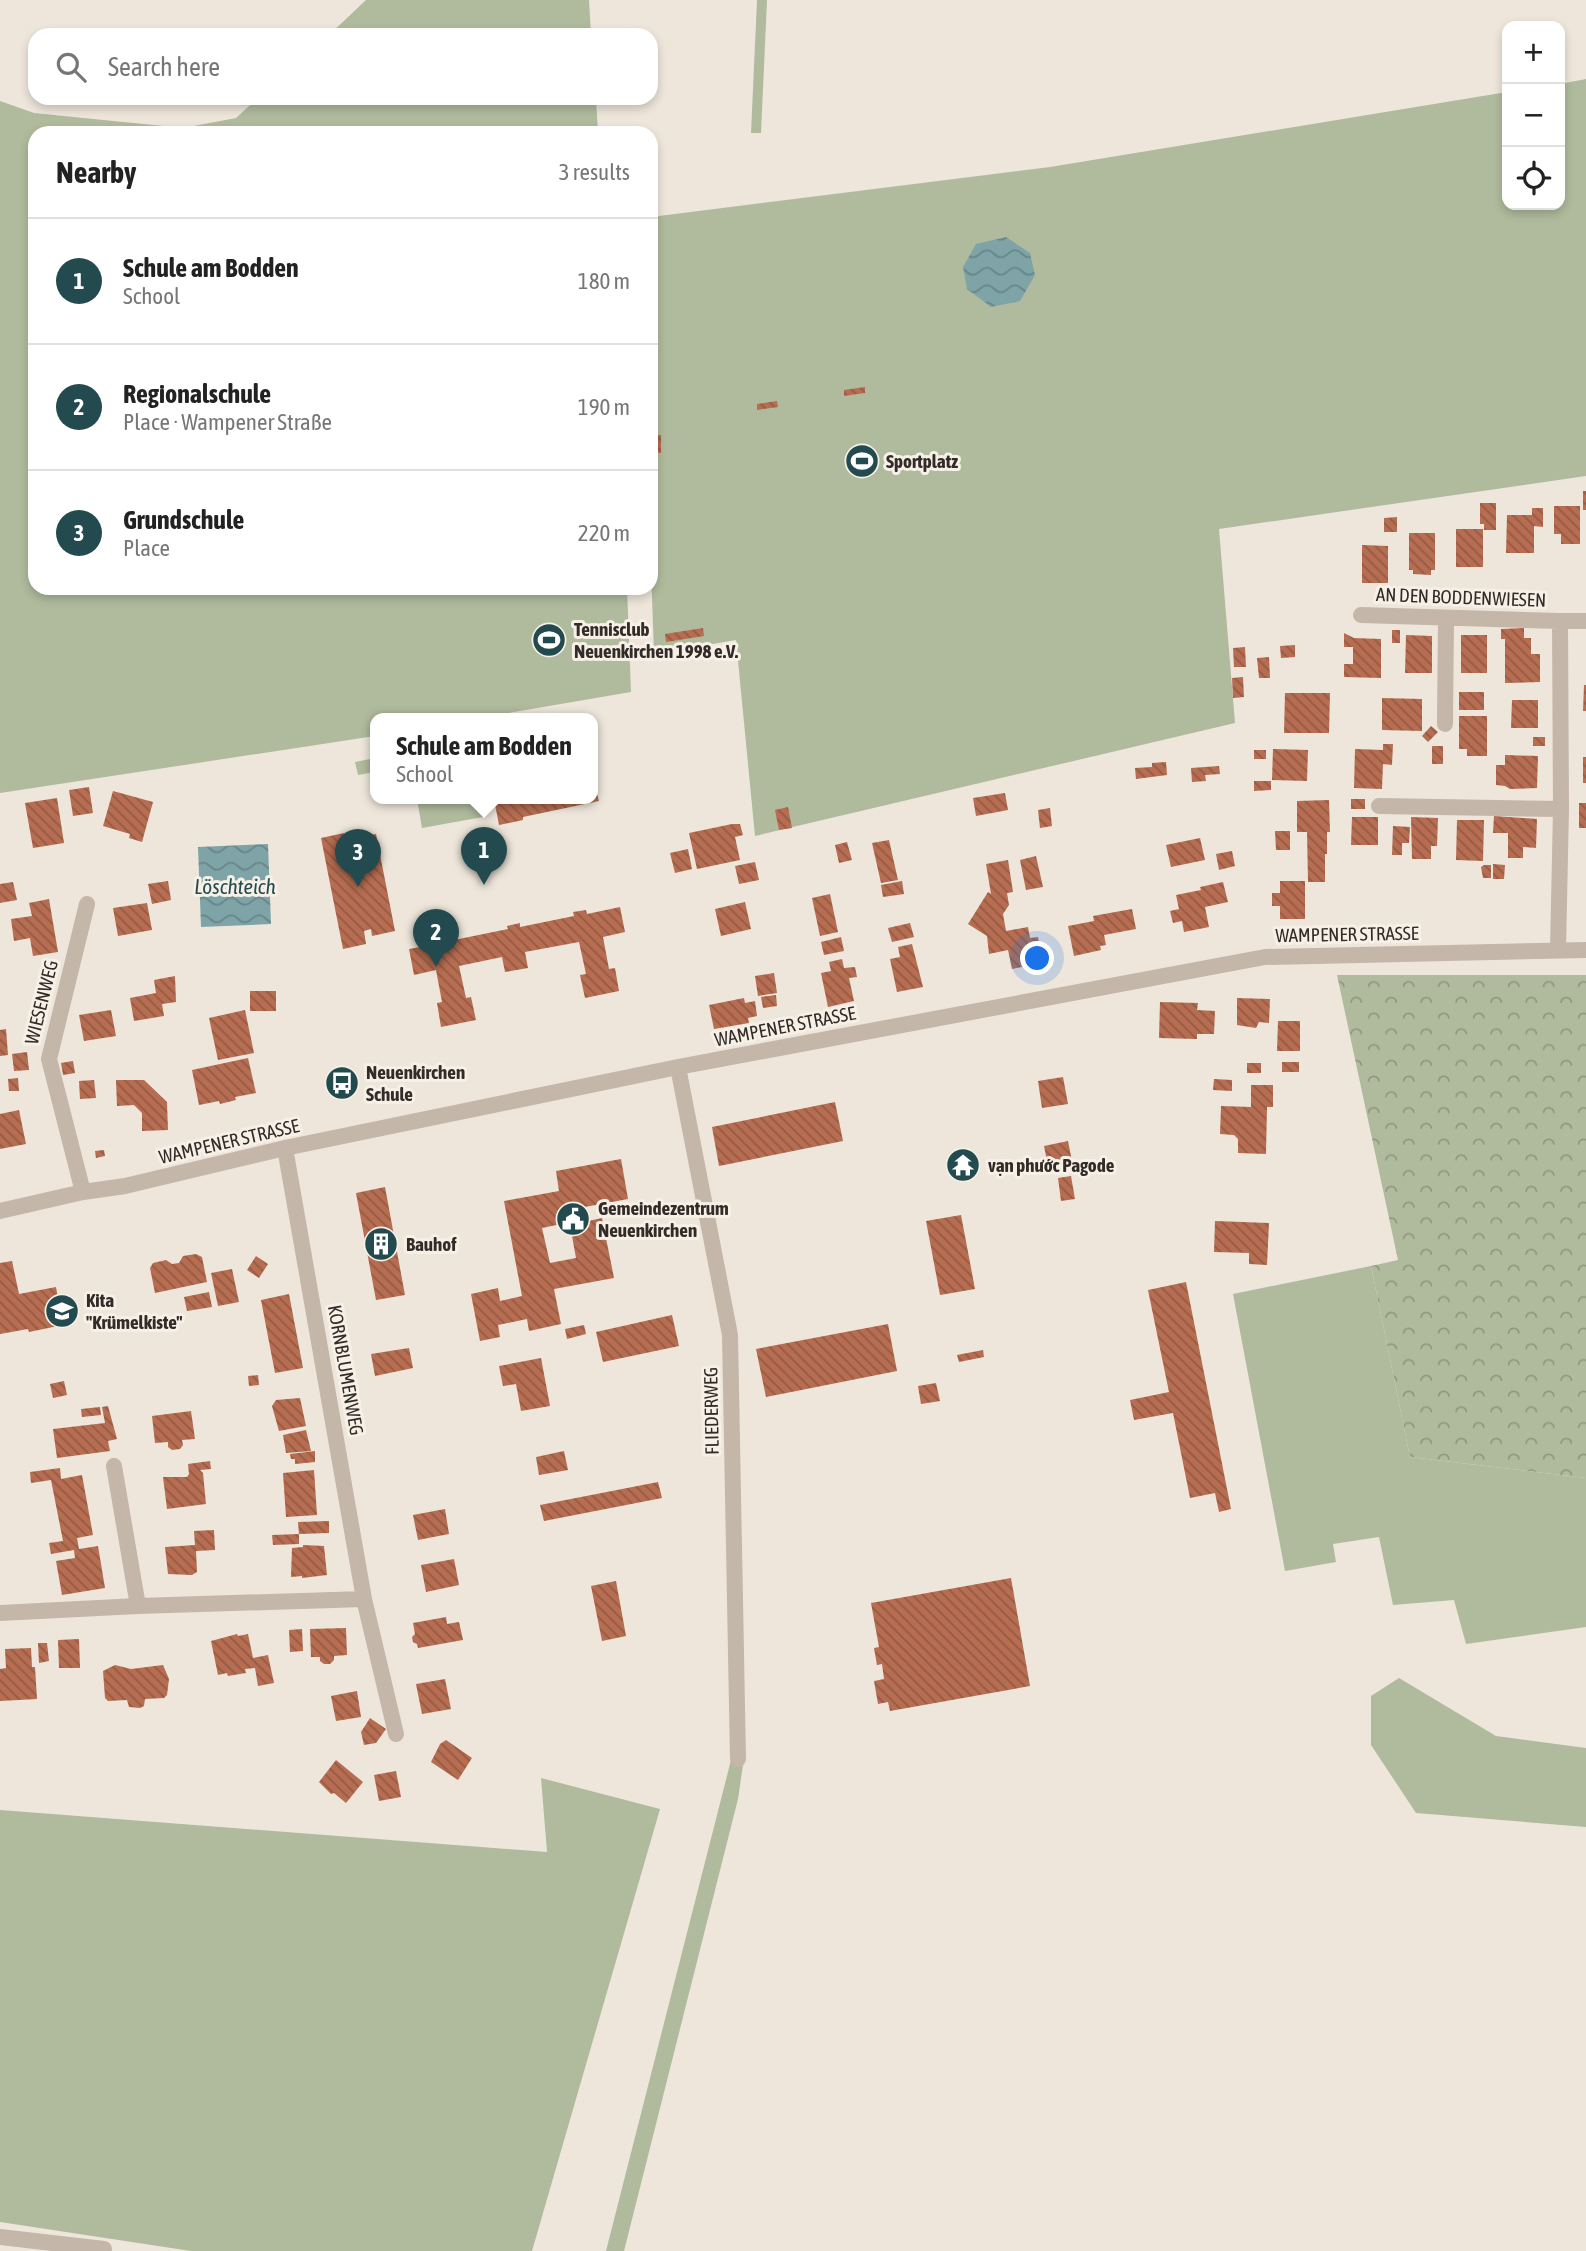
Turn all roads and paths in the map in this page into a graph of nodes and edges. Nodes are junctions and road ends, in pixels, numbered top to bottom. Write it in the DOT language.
graph roads {
  1 [pos="1361,615"];
  2 [pos="1447,620"];
  3 [pos="1560,621"];
  4 [pos="1586,621"];
  5 [pos="1445,724"];
  6 [pos="1379,806"];
  7 [pos="1561,809"];
  8 [pos="87,904"];
  9 [pos="1558,950"];
  10 [pos="1586,950"];
  11 [pos="678,1067"];
  12 [pos="285,1149"];
  13 [pos="83,1192"];
  14 [pos="0,1211"];
  15 [pos="114,1466"];
  16 [pos="364,1599"];
  17 [pos="138,1606"];
  18 [pos="0,1613"];
  19 [pos="396,1734"];
  20 [pos="738,1759"];
  21 [pos="0,2237"];
  22 [pos="104,2249"];
  1 -- 2 [label="street, AN DEN BODDENWIESEN"];
  2 -- 3 [label="street, AN DEN BODDENWIESEN"];
  2 -- 5 [label="street"];
  3 -- 4 [label="street, AN DEN BODDENWIESEN"];
  3 -- 7 [label="street, AN DEN BODDENWIESEN"];
  6 -- 7 [label="street"];
  7 -- 9 [label="street, AN DEN BODDENWIESEN"];
  8 -- 13 [label="street, WIESENWEG"];
  9 -- 10 [label="street, WAMPENER STRASSE"];
  9 -- 11 [label="street, WAMPENER STRASSE"];
  11 -- 12 [label="street, WAMPENER STRASSE"];
  11 -- 20 [label="street, FLIEDERWEG"];
  12 -- 13 [label="street, WAMPENER STRASSE"];
  12 -- 16 [label="street, KORNBLUMENWEG"];
  13 -- 14 [label="street, WAMPENER STRASSE"];
  15 -- 17 [label="street"];
  16 -- 17 [label="street"];
  16 -- 19 [label="street, KORNBLUMENWEG"];
  17 -- 18 [label="street"];
  21 -- 22 [label="street"];
}
